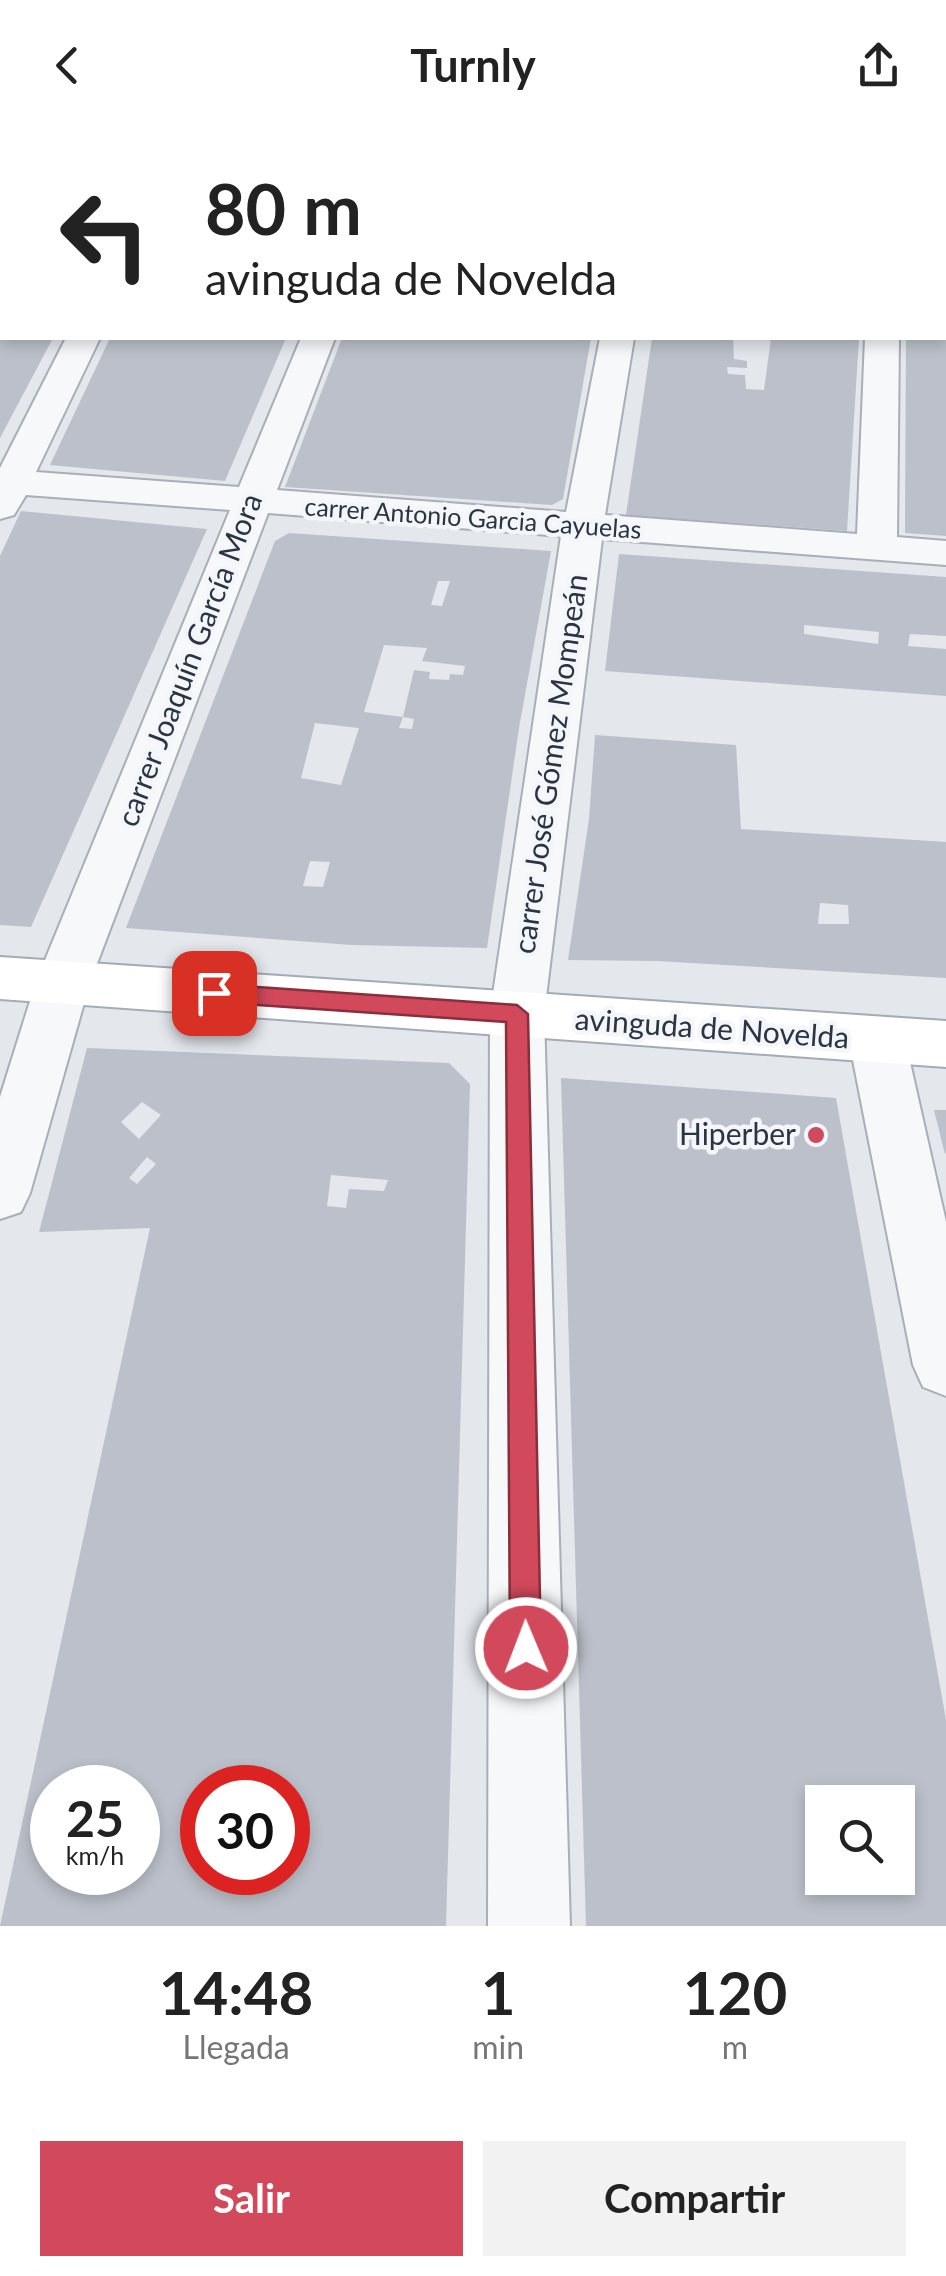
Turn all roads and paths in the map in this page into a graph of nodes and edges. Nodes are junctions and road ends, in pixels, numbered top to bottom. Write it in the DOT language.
graph roads {
  1 [pos="83,340"];
  2 [pos="317,340"];
  3 [pos="616,340"];
  4 [pos="882,340"];
  5 [pos="4,490"];
  6 [pos="252,502"];
  7 [pos="584,526"];
  8 [pos="877,548"];
  9 [pos="946,552"];
  10 [pos="0,978"];
  11 [pos="63,982"];
  12 [pos="517,1014"];
  13 [pos="877,1040"];
  14 [pos="946,1044"];
  15 [pos="0,1193"];
  16 [pos="946,1365"];
  17 [pos="529,1926"];
  1 -- 5 [label="street"];
  2 -- 6 [label="street, carrer Joaquín García Mora"];
  3 -- 7 [label="street, carrer José Gómez Mompeán"];
  4 -- 8 [label="street"];
  5 -- 6 [label="street, carrer Antonio Garcia Cayuelas"];
  6 -- 7 [label="street, carrer Antonio Garcia Cayuelas"];
  6 -- 11 [label="street, carrer Joaquín García Mora"];
  7 -- 8 [label="street, carrer Antonio Garcia Cayuelas"];
  7 -- 12 [label="street, carrer José Gómez Mompeán"];
  8 -- 9 [label="street, carrer Antonio Garcia Cayuelas"];
  10 -- 11 [label="main road, avinguda de Novelda"];
  11 -- 12 [label="main road, avinguda de Novelda"];
  11 -- 15 [label="street, carrer Joaquín García Mora"];
  12 -- 13 [label="main road, avinguda de Novelda"];
  12 -- 17 [label="street, carrer José Gómez Mompeán"];
  13 -- 14 [label="main road, avinguda de Novelda"];
  13 -- 16 [label="street"];
}
